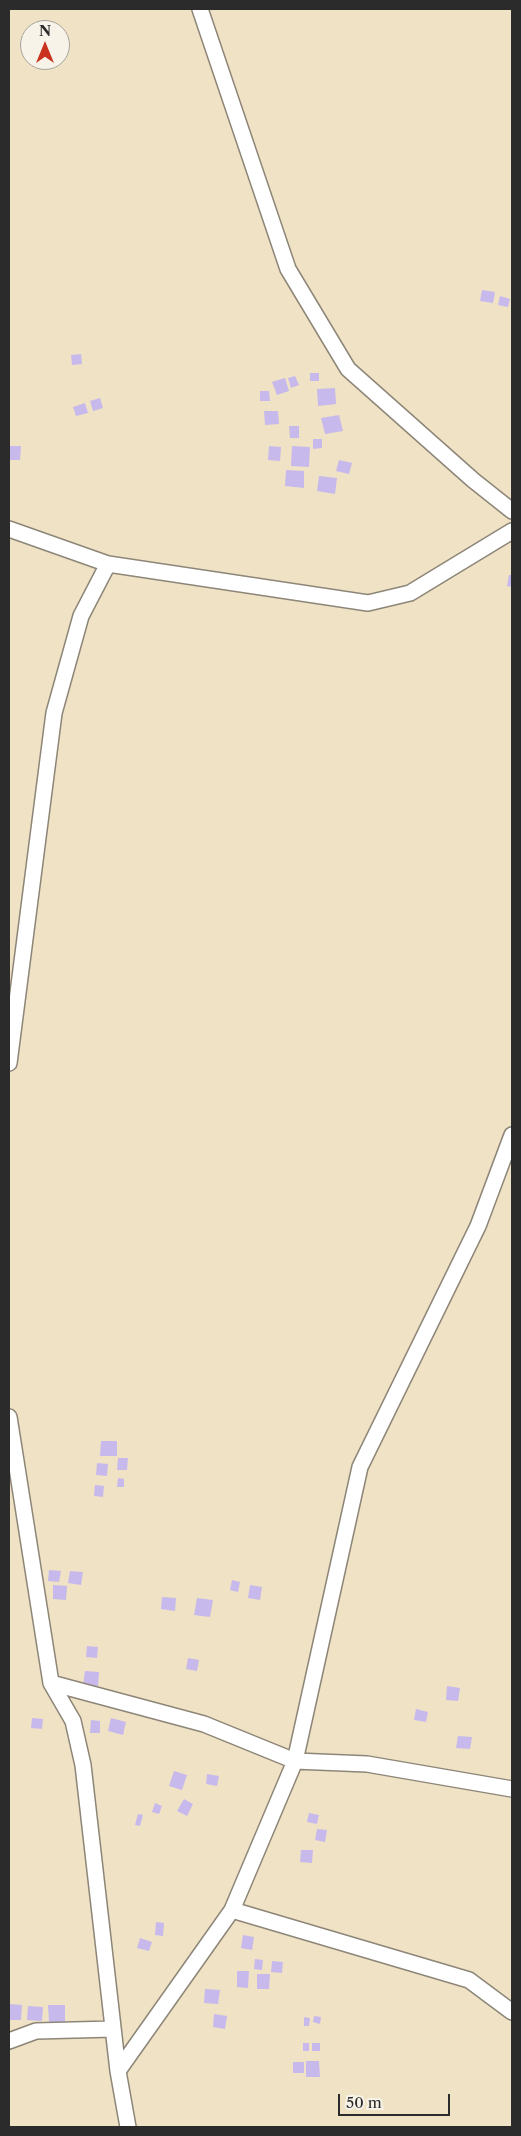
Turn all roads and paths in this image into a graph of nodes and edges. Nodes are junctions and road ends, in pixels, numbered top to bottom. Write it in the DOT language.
graph roads {
  1 [pos="200,9"];
  2 [pos="512,511"];
  3 [pos="9,529"];
  4 [pos="512,531"];
  5 [pos="108,564"];
  6 [pos="9,1063"];
  7 [pos="512,1135"];
  8 [pos="9,1417"];
  9 [pos="51,1683"];
  10 [pos="295,1761"];
  11 [pos="512,1789"];
  12 [pos="232,1910"];
  13 [pos="512,2012"];
  14 [pos="113,2028"];
  15 [pos="9,2041"];
  16 [pos="118,2071"];
  17 [pos="128,2127"];
  1 -- 2 [label="street"];
  3 -- 5 [label="street"];
  4 -- 5 [label="street"];
  5 -- 6 [label="street"];
  7 -- 10 [label="street"];
  8 -- 9 [label="street"];
  9 -- 10 [label="street"];
  9 -- 14 [label="street"];
  10 -- 11 [label="street"];
  10 -- 12 [label="street"];
  12 -- 13 [label="street"];
  12 -- 16 [label="street"];
  14 -- 15 [label="street"];
  14 -- 16 [label="street"];
  16 -- 17 [label="street"];
}
